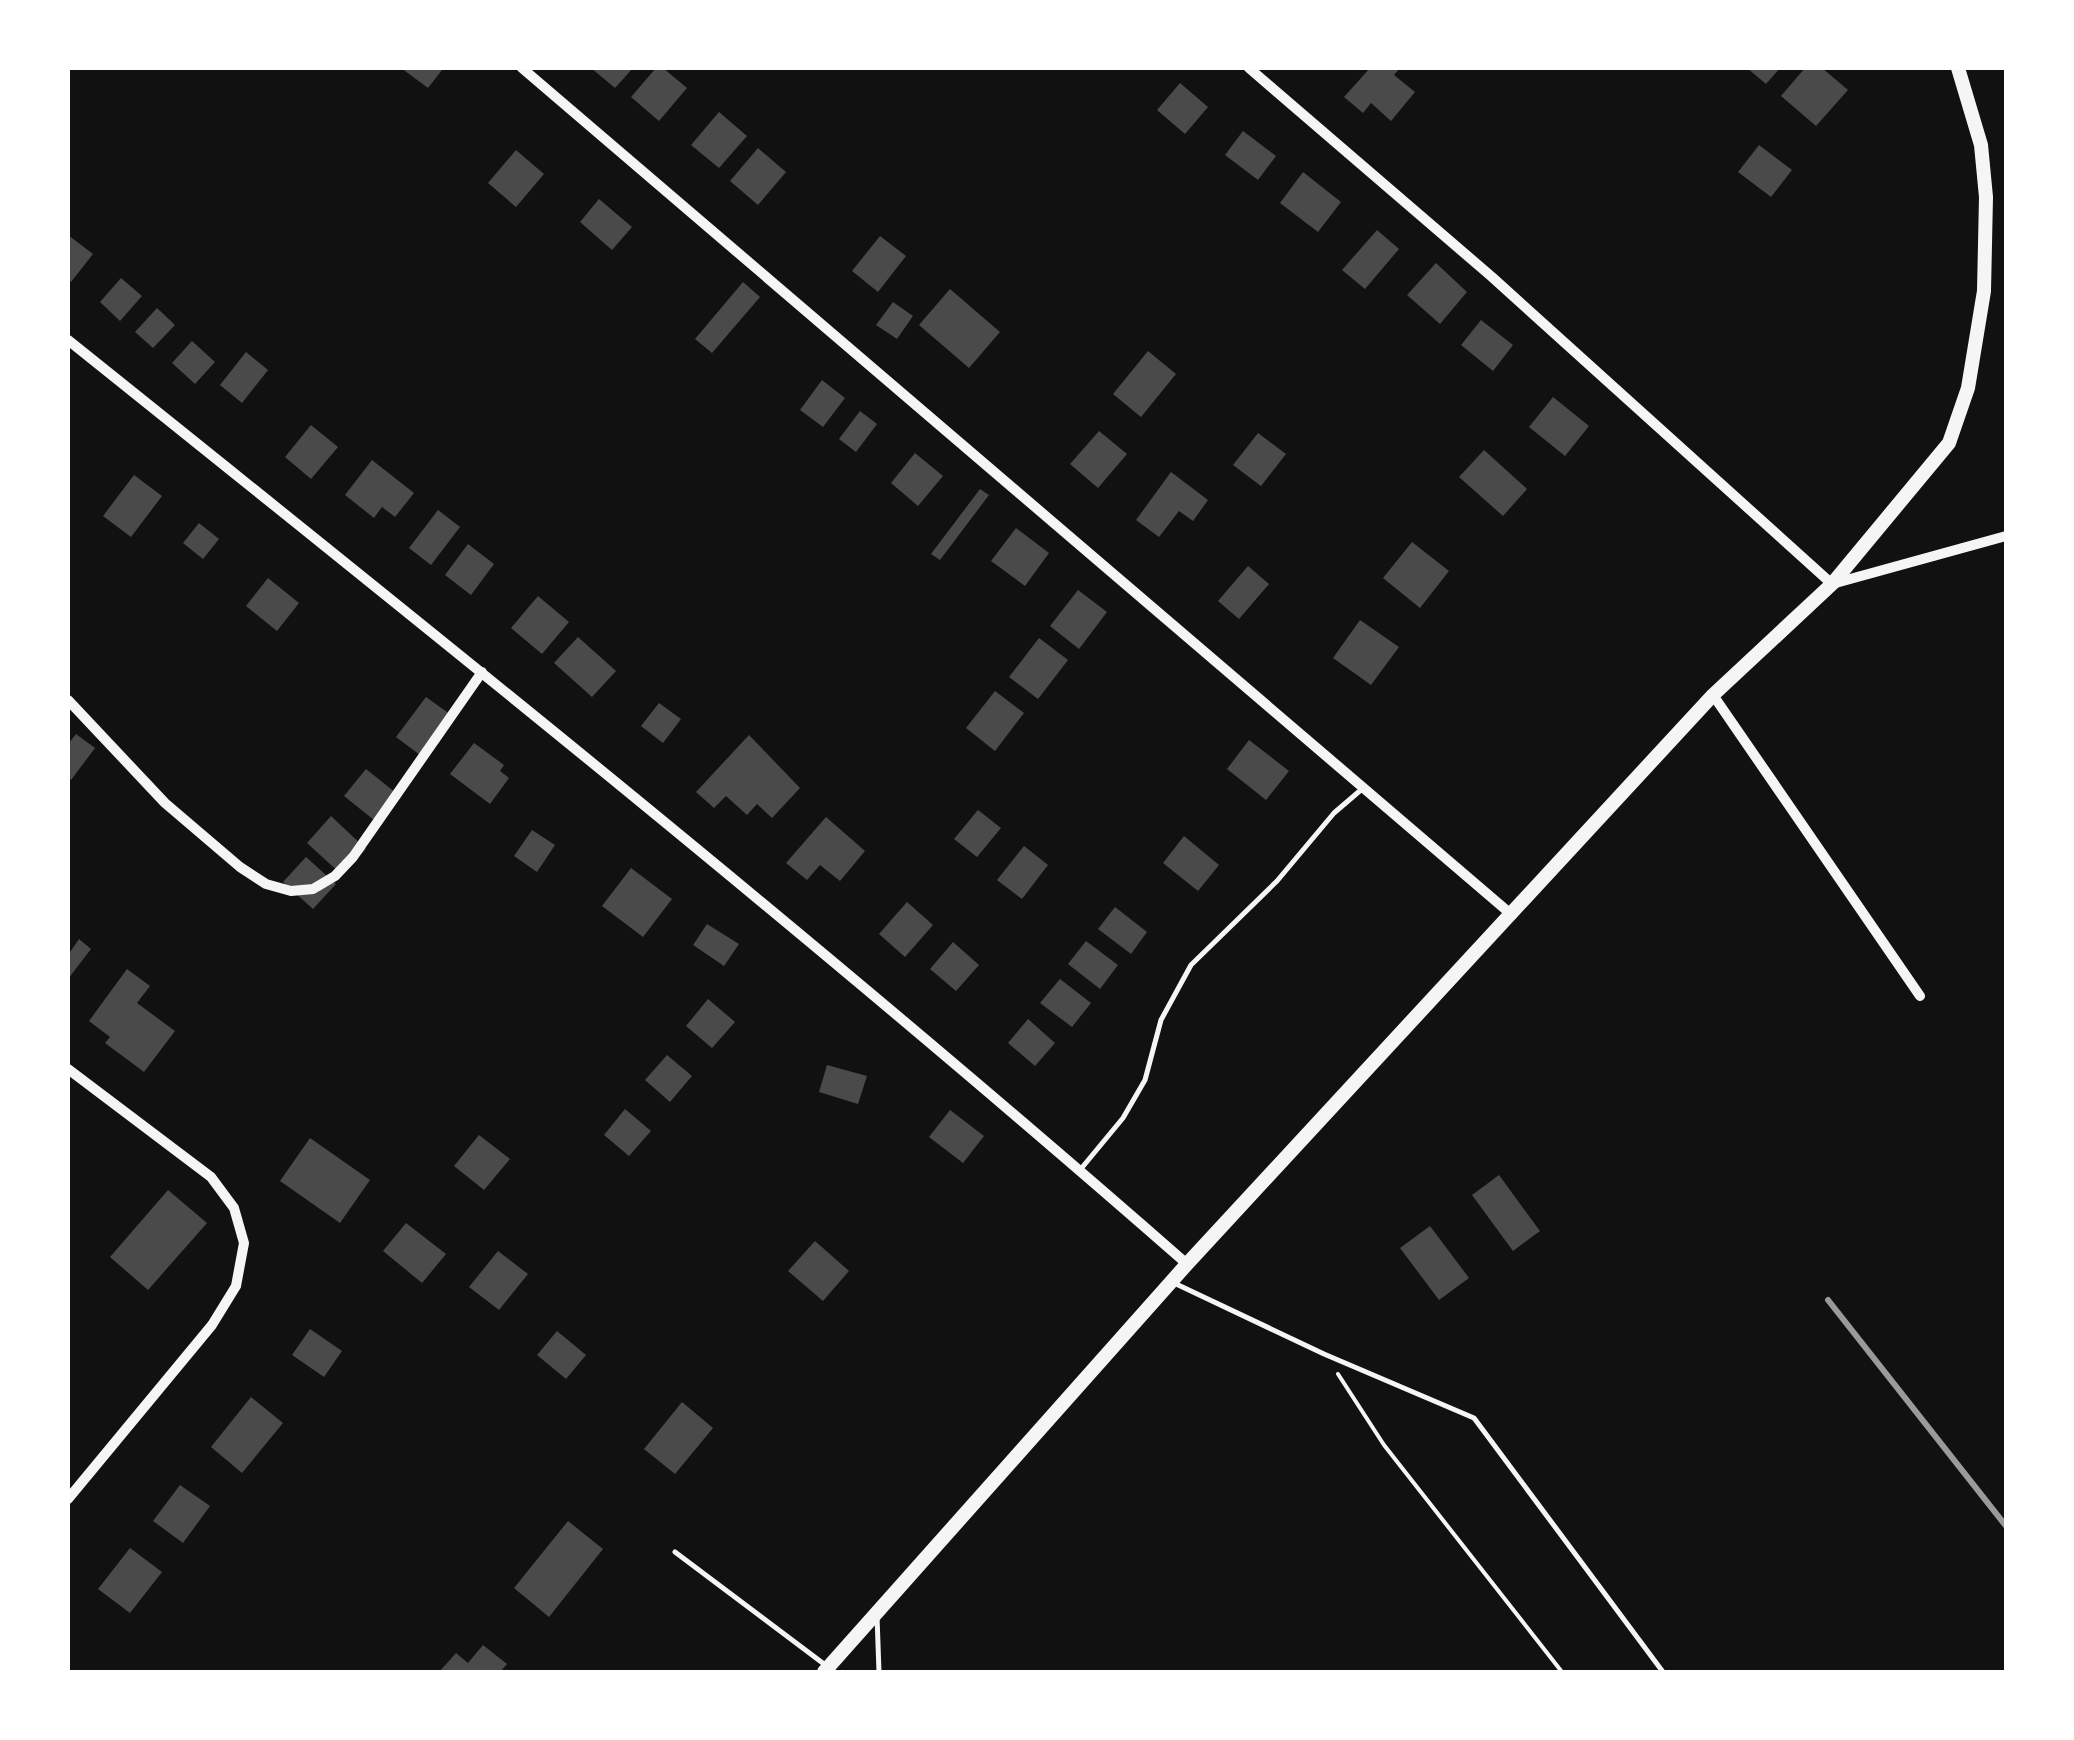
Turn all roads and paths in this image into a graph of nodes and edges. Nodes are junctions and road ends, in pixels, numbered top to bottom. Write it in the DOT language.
graph roads {
  1 [pos="522,68"];
  2 [pos="1249,68"];
  3 [pos="1958,68"];
  4 [pos="68,340"];
  5 [pos="2006,536"];
  6 [pos="1832,584"];
  7 [pos="482,672"];
  8 [pos="1713,695"];
  9 [pos="68,700"];
  10 [pos="1364,788"];
  11 [pos="1512,916"];
  12 [pos="1920,996"];
  13 [pos="68,1069"];
  14 [pos="1080,1170"];
  15 [pos="1187,1264"];
  16 [pos="1172,1282"];
  17 [pos="1324,1354"];
  18 [pos="68,1499"];
  19 [pos="675,1552"];
  20 [pos="877,1613"];
  21 [pos="826,1670"];
  22 [pos="879,1672"];
  23 [pos="1562,1672"];
  24 [pos="1662,1672"];
  1 -- 10 [label="street"];
  2 -- 6 [label="street"];
  3 -- 6 [label="street"];
  4 -- 7 [label="street"];
  5 -- 6 [label="street"];
  6 -- 8 [label="street"];
  7 -- 9 [label="street"];
  7 -- 14 [label="street"];
  8 -- 11 [label="street"];
  8 -- 12 [label="street"];
  10 -- 11 [label="street"];
  10 -- 14 [label="lane"];
  11 -- 15 [label="street"];
  13 -- 18 [label="street"];
  14 -- 15 [label="street"];
  15 -- 16 [label="street"];
  16 -- 17 [label="lane"];
  16 -- 20 [label="street"];
  17 -- 23 [label="path"];
  17 -- 24 [label="lane"];
  19 -- 21 [label="lane"];
  20 -- 21 [label="street"];
  20 -- 22 [label="lane"];
}
